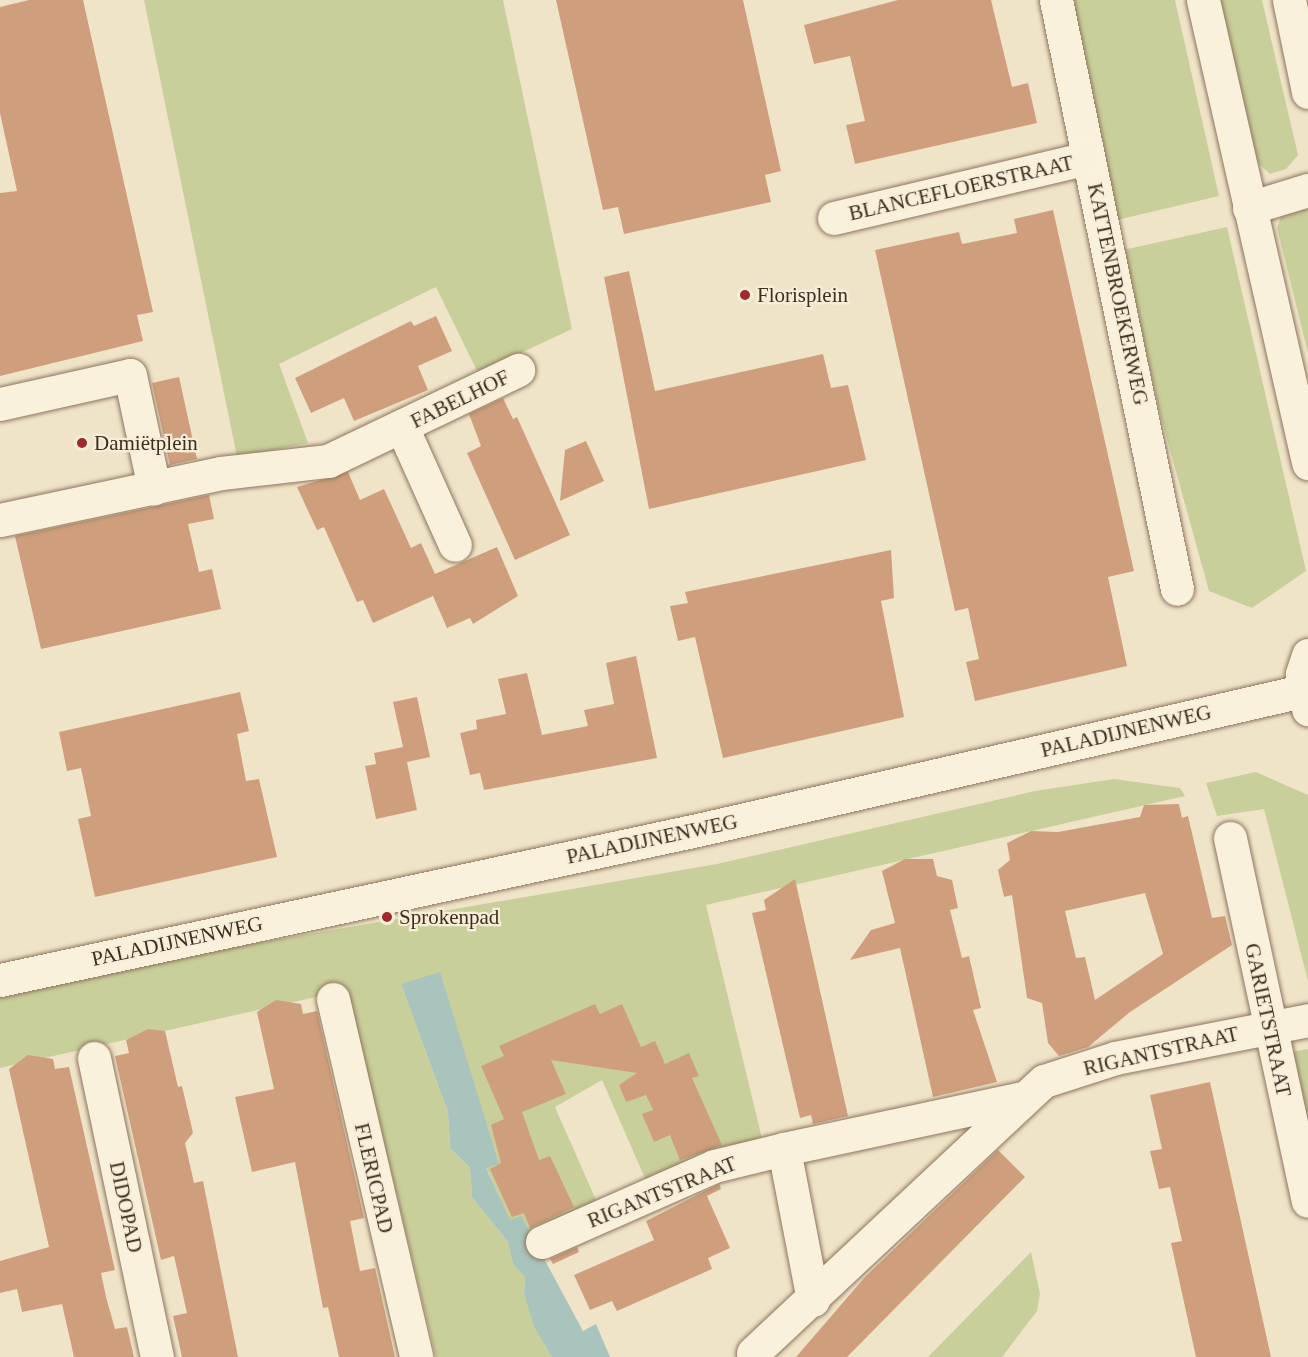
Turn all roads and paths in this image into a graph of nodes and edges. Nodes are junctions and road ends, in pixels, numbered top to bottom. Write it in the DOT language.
graph roads {
  1 [pos="1056,0"];
  2 [pos="1203,0"];
  3 [pos="1289,0"];
  4 [pos="1308,92"];
  5 [pos="1088,158"];
  6 [pos="1308,190"];
  7 [pos="1249,208"];
  8 [pos="834,218"];
  9 [pos="518,370"];
  10 [pos="0,404"];
  11 [pos="402,427"];
  12 [pos="1308,463"];
  13 [pos="154,488"];
  14 [pos="0,519"];
  15 [pos="455,545"];
  16 [pos="1177,589"];
  17 [pos="1308,655"];
  18 [pos="1305,700"];
  19 [pos="1230,838"];
  20 [pos="0,980"];
  21 [pos="333,999"];
  22 [pos="1308,1020"];
  23 [pos="1267,1027"];
  24 [pos="94,1058"];
  25 [pos="1021,1098"];
  26 [pos="784,1149"];
  27 [pos="1308,1200"];
  28 [pos="542,1242"];
  29 [pos="813,1300"];
  30 [pos="753,1353"];
  31 [pos="157,1357"];
  32 [pos="416,1357"];
  1 -- 5 [label="street, KATTENBROEKERWEG"];
  2 -- 7 [label="street"];
  3 -- 4 [label="street"];
  5 -- 8 [label="street, BLANCEFLOERSTRAAT"];
  5 -- 16 [label="street, KATTENBROEKERWEG"];
  6 -- 7 [label="street"];
  7 -- 12 [label="street"];
  9 -- 11 [label="street, FABELHOF"];
  10 -- 13 [label="street"];
  11 -- 13 [label="street, FABELHOF"];
  11 -- 15 [label="street, FABELHOF"];
  13 -- 14 [label="street"];
  17 -- 18 [label="street"];
  18 -- 20 [label="street, PALADIJNENWEG"];
  19 -- 23 [label="street, GARIETSTRAAT"];
  21 -- 32 [label="street, FLERICPAD"];
  22 -- 23 [label="street, RIGANTSTRAAT"];
  23 -- 25 [label="street, RIGANTSTRAAT"];
  23 -- 27 [label="street, GARIETSTRAAT"];
  24 -- 31 [label="street, DIDOPAD"];
  25 -- 26 [label="street, RIGANTSTRAAT"];
  25 -- 29 [label="street, RIGANTSTRAAT"];
  26 -- 28 [label="street, RIGANTSTRAAT"];
  26 -- 29 [label="street"];
  29 -- 30 [label="street, RIGANTSTRAAT"];
}
